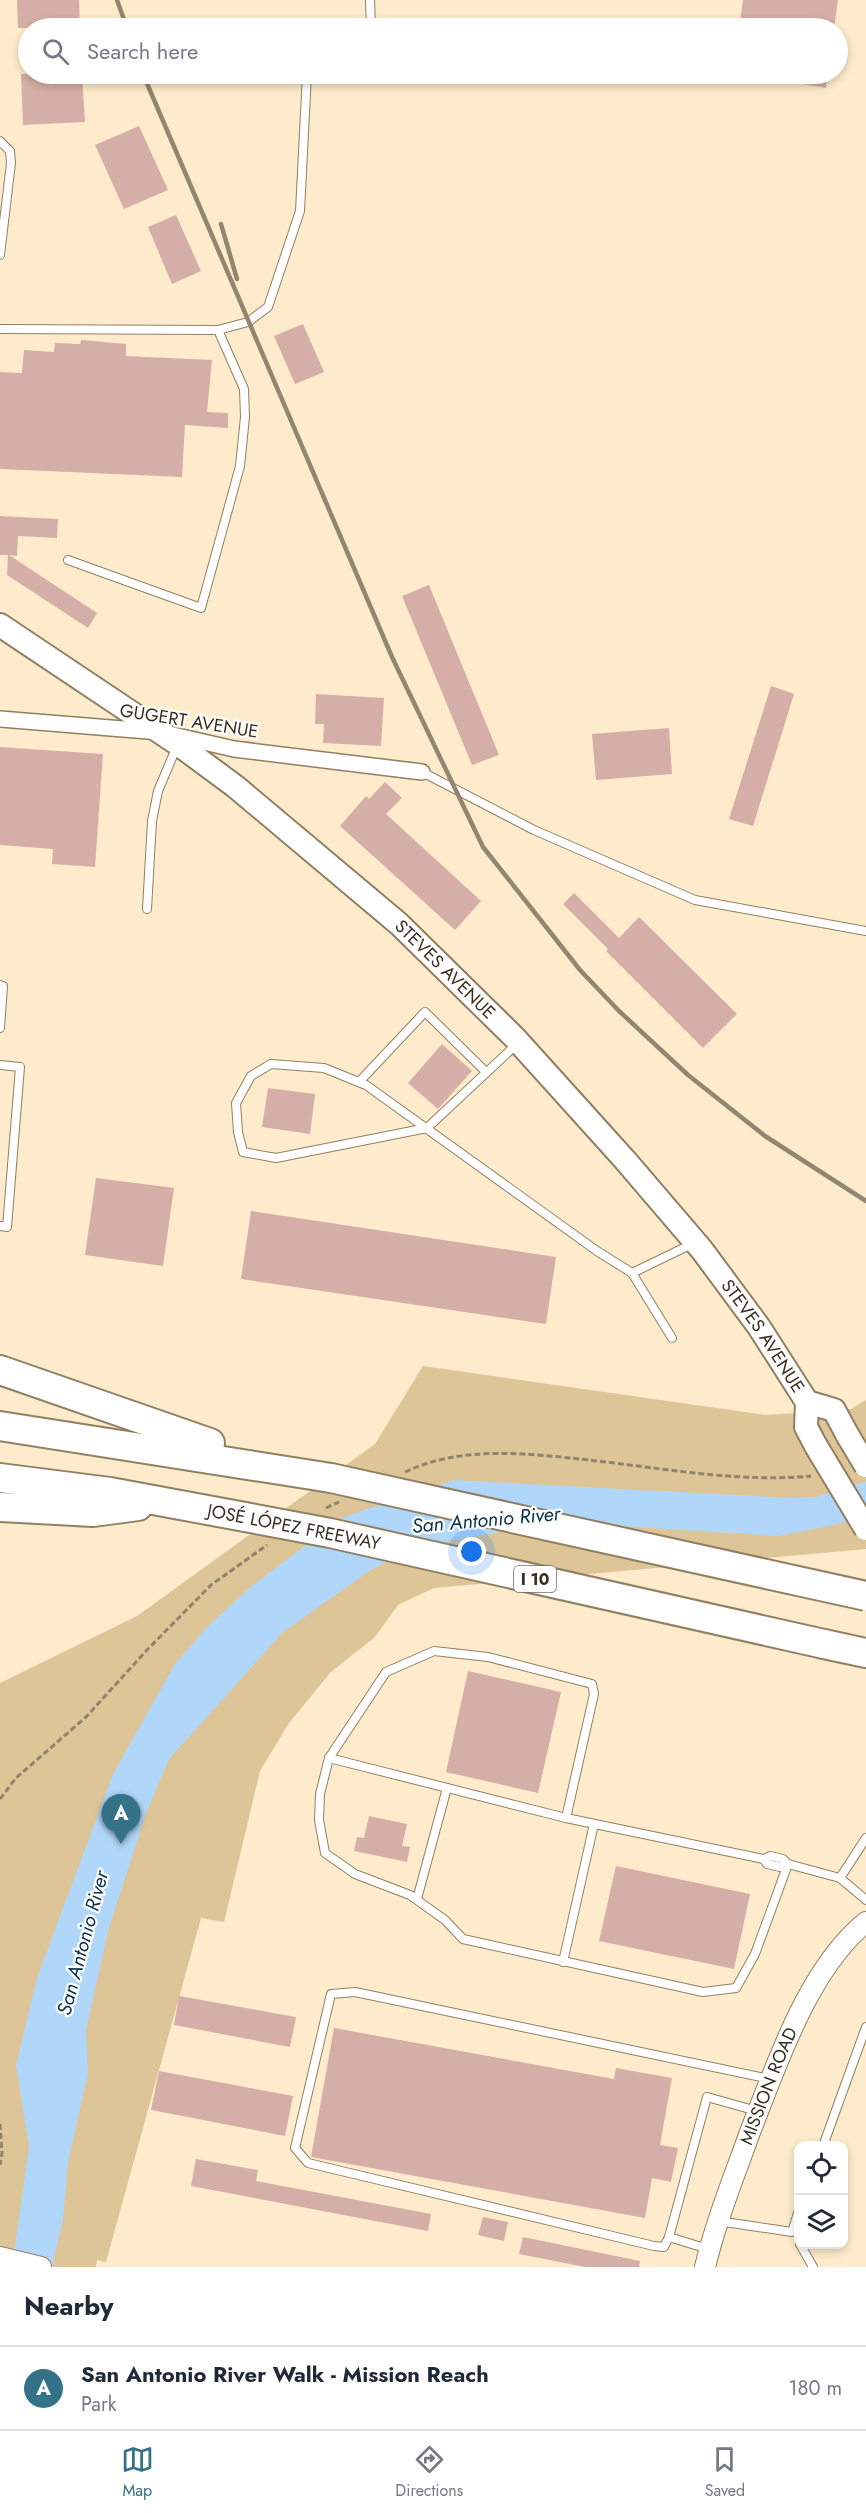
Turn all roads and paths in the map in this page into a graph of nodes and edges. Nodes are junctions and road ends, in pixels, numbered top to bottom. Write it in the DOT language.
graph roads {
  1 [pos="370,0"];
  2 [pos="371,18"];
  3 [pos="306,84"];
  4 [pos="0,141"];
  5 [pos="0,255"];
  6 [pos="0,329"];
  7 [pos="218,330"];
  8 [pos="68,560"];
  9 [pos="0,624"];
  10 [pos="0,719"];
  11 [pos="169,738"];
  12 [pos="422,772"];
  13 [pos="147,909"];
  14 [pos="866,931"];
  15 [pos="0,986"];
  16 [pos="0,1028"];
  17 [pos="519,1042"];
  18 [pos="0,1065"];
  19 [pos="486,1071"];
  20 [pos="358,1082"];
  21 [pos="427,1128"];
  22 [pos="0,1226"];
  23 [pos="695,1242"];
  24 [pos="632,1274"];
  25 [pos="672,1338"];
  26 [pos="0,1370"];
  27 [pos="807,1402"];
  28 [pos="0,1425"];
  29 [pos="866,1466"];
  30 [pos="289,1470"];
  31 [pos="0,1478"];
  32 [pos="167,1502"];
  33 [pos="0,1507"];
  34 [pos="866,1529"];
  35 [pos="866,1596"];
  36 [pos="866,1653"];
  37 [pos="329,1758"];
  38 [pos="447,1788"];
  39 [pos="566,1818"];
  40 [pos="594,1824"];
  41 [pos="866,1838"];
  42 [pos="788,1864"];
  43 [pos="840,1878"];
  44 [pos="417,1899"];
  45 [pos="866,1900"];
  46 [pos="866,1922"];
  47 [pos="563,1962"];
  48 [pos="866,2027"];
  49 [pos="771,2079"];
  50 [pos="758,2112"];
  51 [pos="0,2124"];
  52 [pos="824,2141"];
  53 [pos="0,2165"];
  54 [pos="717,2221"];
  55 [pos="794,2226"];
  56 [pos="792,2232"];
  57 [pos="794,2235"];
  58 [pos="669,2237"];
  59 [pos="802,2249"];
  60 [pos="0,2257"];
  61 [pos="707,2258"];
  62 [pos="41,2267"];
  63 [pos="813,2267"];
  1 -- 2 [label="lane"];
  3 -- 7 [label="lane"];
  4 -- 5 [label="lane"];
  6 -- 7 [label="lane"];
  7 -- 8 [label="lane"];
  9 -- 11 [label="main road, STEVES AVENUE"];
  10 -- 11 [label="street, GUGERT AVENUE"];
  11 -- 12 [label="street, GUGERT AVENUE"];
  11 -- 13 [label="lane"];
  11 -- 17 [label="main road, STEVES AVENUE"];
  12 -- 14 [label="lane"];
  15 -- 16 [label="lane"];
  17 -- 19 [label="lane"];
  17 -- 23 [label="main road, STEVES AVENUE"];
  18 -- 22 [label="lane"];
  19 -- 20 [label="lane"];
  19 -- 21 [label="lane"];
  20 -- 21 [label="lane"];
  20 -- 21 [label="lane"];
  21 -- 24 [label="lane"];
  23 -- 24 [label="lane"];
  23 -- 27 [label="main road, STEVES AVENUE"];
  24 -- 25 [label="lane"];
  26 -- 30 [label="highway"];
  27 -- 29 [label="main road, STEVES AVENUE, bridge"];
  27 -- 34 [label="main road, STEVES AVENUE, bridge"];
  28 -- 30 [label="highway"];
  30 -- 35 [label="highway, bridge"];
  31 -- 32 [label="highway, JOSÉ LÓPEZ FREEWAY / I 10"];
  32 -- 33 [label="highway"];
  32 -- 36 [label="highway, JOSÉ LÓPEZ FREEWAY / I 10, bridge"];
  37 -- 38 [label="lane"];
  37 -- 39 [label="lane"];
  37 -- 44 [label="lane"];
  38 -- 39 [label="lane"];
  38 -- 44 [label="lane"];
  39 -- 40 [label="lane"];
  40 -- 42 [label="lane"];
  40 -- 47 [label="lane"];
  41 -- 43 [label="lane"];
  42 -- 43 [label="lane"];
  42 -- 47 [label="lane"];
  43 -- 45 [label="lane"];
  44 -- 47 [label="lane"];
  46 -- 49 [label="street, MISSION ROAD"];
  48 -- 52 [label="lane"];
  49 -- 50 [label="street, MISSION ROAD"];
  49 -- 58 [label="lane"];
  50 -- 54 [label="street, MISSION ROAD"];
  50 -- 58 [label="lane"];
  51 -- 53 [label="path"];
  54 -- 56 [label="lane"];
  54 -- 61 [label="street, MISSION ROAD"];
  55 -- 56 [label="lane"];
  56 -- 57 [label="lane"];
  58 -- 61 [label="lane"];
  59 -- 63 [label="lane"];
  60 -- 62 [label="street"];
}
